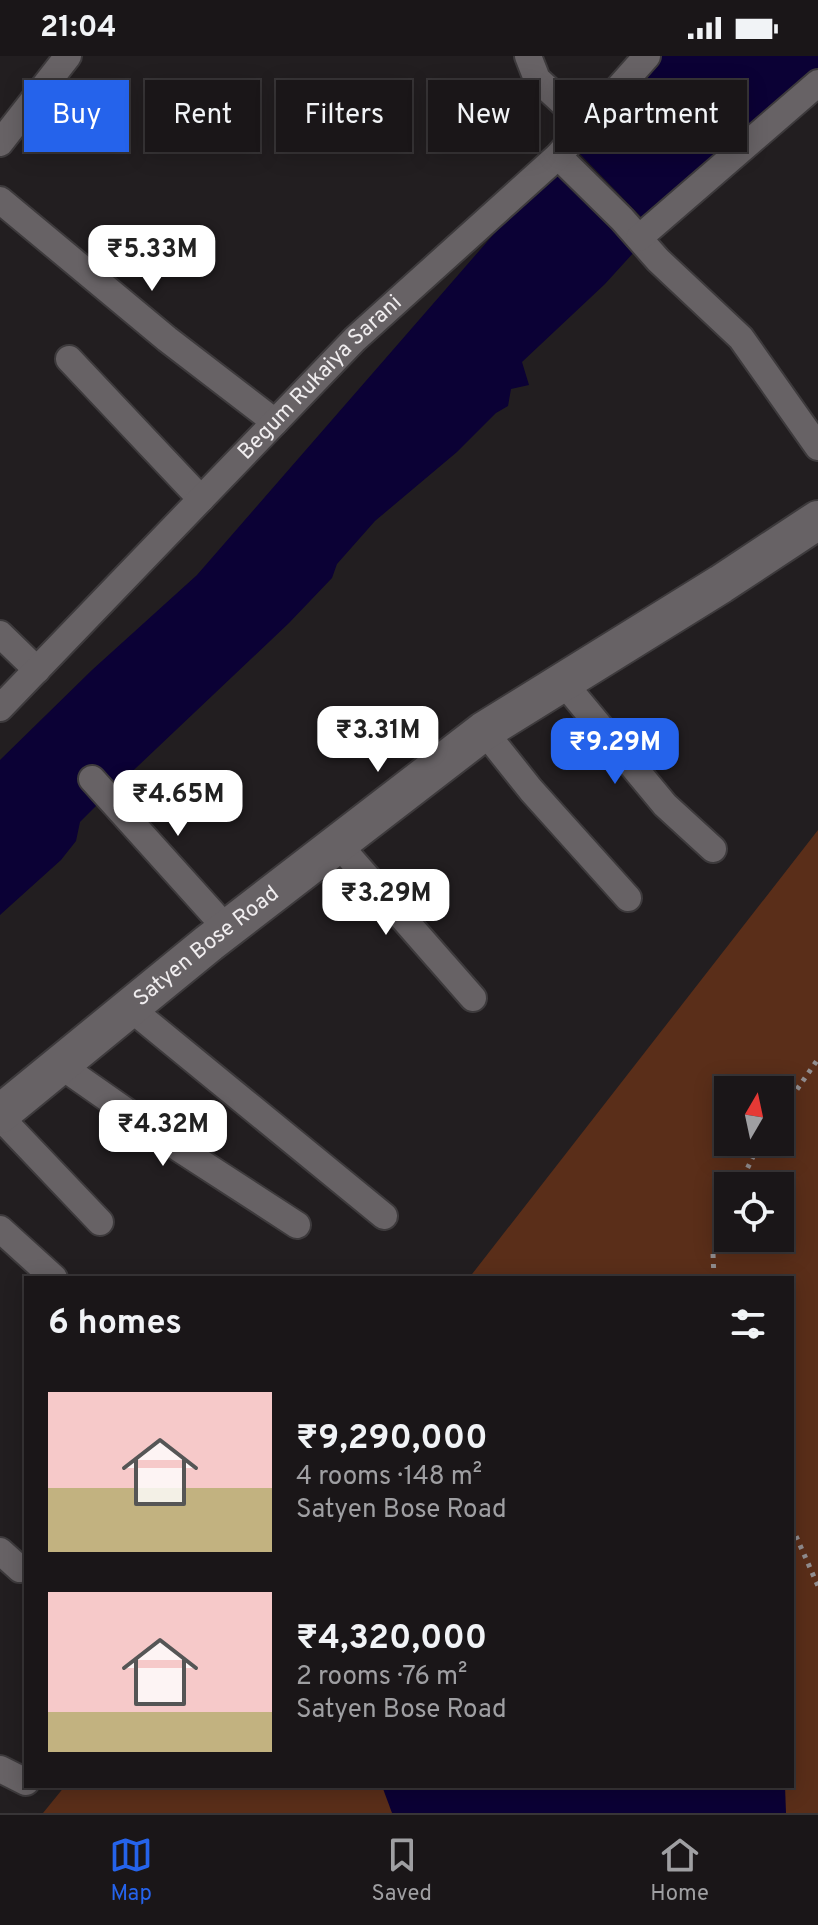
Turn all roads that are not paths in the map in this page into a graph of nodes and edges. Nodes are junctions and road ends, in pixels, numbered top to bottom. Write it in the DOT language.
graph roads {
  1 [pos="68,56"];
  2 [pos="528,56"];
  3 [pos="647,56"];
  4 [pos="625,80"];
  5 [pos="818,83"];
  6 [pos="555,96"];
  7 [pos="0,143"];
  8 [pos="562,152"];
  9 [pos="558,156"];
  10 [pos="0,200"];
  11 [pos="639,238"];
  12 [pos="69,359"];
  13 [pos="275,422"];
  14 [pos="818,447"];
  15 [pos="201,499"];
  16 [pos="818,520"];
  17 [pos="0,634"];
  18 [pos="37,670"];
  19 [pos="563,682"];
  20 [pos="0,708"];
  21 [pos="484,731"];
  22 [pos="92,779"];
  23 [pos="338,844"];
  24 [pos="713,849"];
  25 [pos="628,898"];
  26 [pos="227,929"];
  27 [pos="473,998"];
  28 [pos="130,1008"];
  29 [pos="60,1065"];
  30 [pos="0,1116"];
  31 [pos="384,1216"];
  32 [pos="100,1222"];
  33 [pos="297,1225"];
  34 [pos="0,1229"];
  35 [pos="52,1276"];
  36 [pos="0,1551"];
  37 [pos="20,1569"];
  38 [pos="0,1769"];
  39 [pos="24,1781"];
  1 -- 7 [label="street"];
  2 -- 6 [label="street"];
  3 -- 4 [label="street, Begum Rukaiya Sarani"];
  5 -- 11 [label="street"];
  8 -- 9 [label="street, Begum Rukaiya Sarani"];
  9 -- 11 [label="street"];
  9 -- 13 [label="street, Begum Rukaiya Sarani"];
  10 -- 13 [label="street"];
  11 -- 14 [label="street"];
  12 -- 15 [label="street"];
  13 -- 15 [label="street, Begum Rukaiya Sarani"];
  15 -- 18 [label="street, Begum Rukaiya Sarani"];
  16 -- 19 [label="main road, Satyen Bose Road"];
  17 -- 18 [label="street"];
  18 -- 20 [label="street, Begum Rukaiya Sarani"];
  19 -- 21 [label="main road, Satyen Bose Road"];
  19 -- 24 [label="street"];
  21 -- 23 [label="main road, Satyen Bose Road"];
  21 -- 25 [label="street"];
  22 -- 26 [label="street"];
  23 -- 26 [label="main road, Satyen Bose Road"];
  23 -- 27 [label="street"];
  26 -- 28 [label="main road, Satyen Bose Road"];
  28 -- 29 [label="main road, Satyen Bose Road"];
  28 -- 31 [label="street"];
  29 -- 30 [label="main road, Satyen Bose Road"];
  29 -- 33 [label="street"];
  30 -- 32 [label="street"];
  34 -- 35 [label="street"];
  36 -- 37 [label="street"];
  38 -- 39 [label="street"];
}
